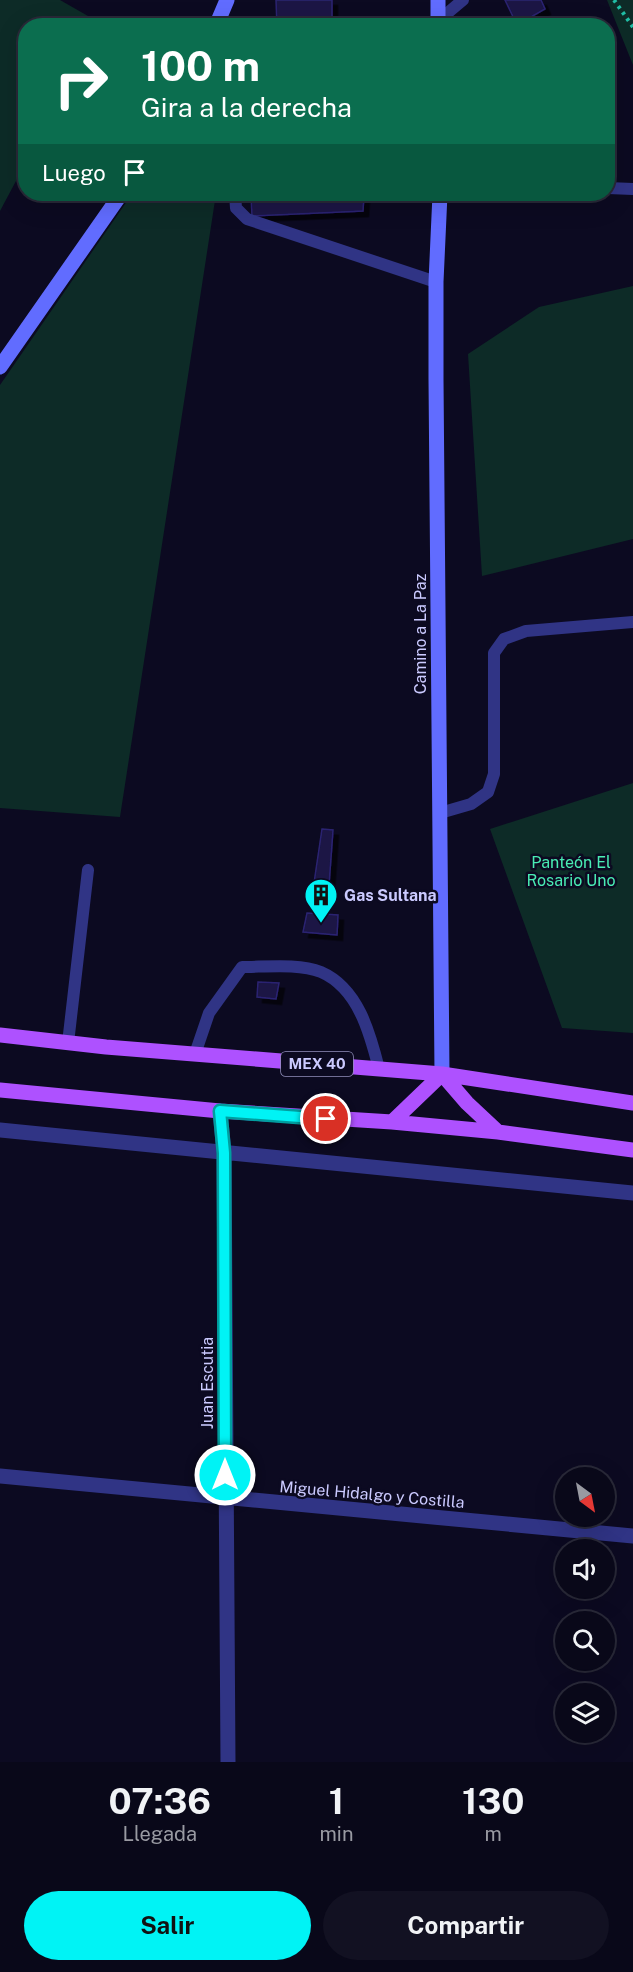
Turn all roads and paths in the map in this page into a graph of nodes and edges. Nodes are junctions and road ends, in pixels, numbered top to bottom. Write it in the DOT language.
graph roads {
  1 [pos="228,0"];
  2 [pos="438,0"];
  3 [pos="463,0"];
  4 [pos="614,0"];
  5 [pos="220,18"];
  6 [pos="438,18"];
  7 [pos="443,18"];
  8 [pos="633,27"];
  9 [pos="615,188"];
  10 [pos="633,189"];
  11 [pos="116,201"];
  12 [pos="236,201"];
  13 [pos="440,201"];
  14 [pos="436,282"];
  15 [pos="0,368"];
  16 [pos="633,622"];
  17 [pos="440,813"];
  18 [pos="88,870"];
  19 [pos="0,1035"];
  20 [pos="68,1043"];
  21 [pos="195,1054"];
  22 [pos="379,1069"];
  23 [pos="442,1074"];
  24 [pos="0,1090"];
  25 [pos="633,1103"];
  26 [pos="220,1111"];
  27 [pos="392,1122"];
  28 [pos="0,1130"];
  29 [pos="498,1132"];
  30 [pos="633,1150"];
  31 [pos="224,1153"];
  32 [pos="633,1192"];
  33 [pos="0,1476"];
  34 [pos="225,1498"];
  35 [pos="633,1536"];
  36 [pos="228,1762"];
  1 -- 5 [label="street"];
  2 -- 6 [label="street"];
  3 -- 7 [label="lane"];
  4 -- 8 [label="path"];
  9 -- 10 [label="lane"];
  11 -- 15 [label="street"];
  12 -- 14 [label="lane"];
  13 -- 14 [label="street, Camino a La Paz"];
  14 -- 17 [label="street, Camino a La Paz"];
  16 -- 17 [label="lane"];
  17 -- 23 [label="street, Camino a La Paz"];
  18 -- 20 [label="lane"];
  19 -- 20 [label="main road, MEX 40"];
  20 -- 21 [label="main road, MEX 40"];
  21 -- 22 [label="main road, MEX 40"];
  21 -- 22 [label="lane"];
  22 -- 23 [label="main road, MEX 40"];
  23 -- 25 [label="main road, MEX 40"];
  23 -- 27 [label="main road"];
  23 -- 29 [label="main road"];
  24 -- 26 [label="main road"];
  26 -- 27 [label="main road"];
  26 -- 31 [label="street, Juan Escutia"];
  27 -- 29 [label="main road"];
  28 -- 31 [label="street"];
  29 -- 30 [label="main road"];
  31 -- 32 [label="street"];
  31 -- 34 [label="street, Juan Escutia"];
  33 -- 34 [label="street, Miguel Hidalgo y Costilla"];
  34 -- 35 [label="street, Miguel Hidalgo y Costilla"];
  34 -- 36 [label="street, Juan Escutia"];
}
